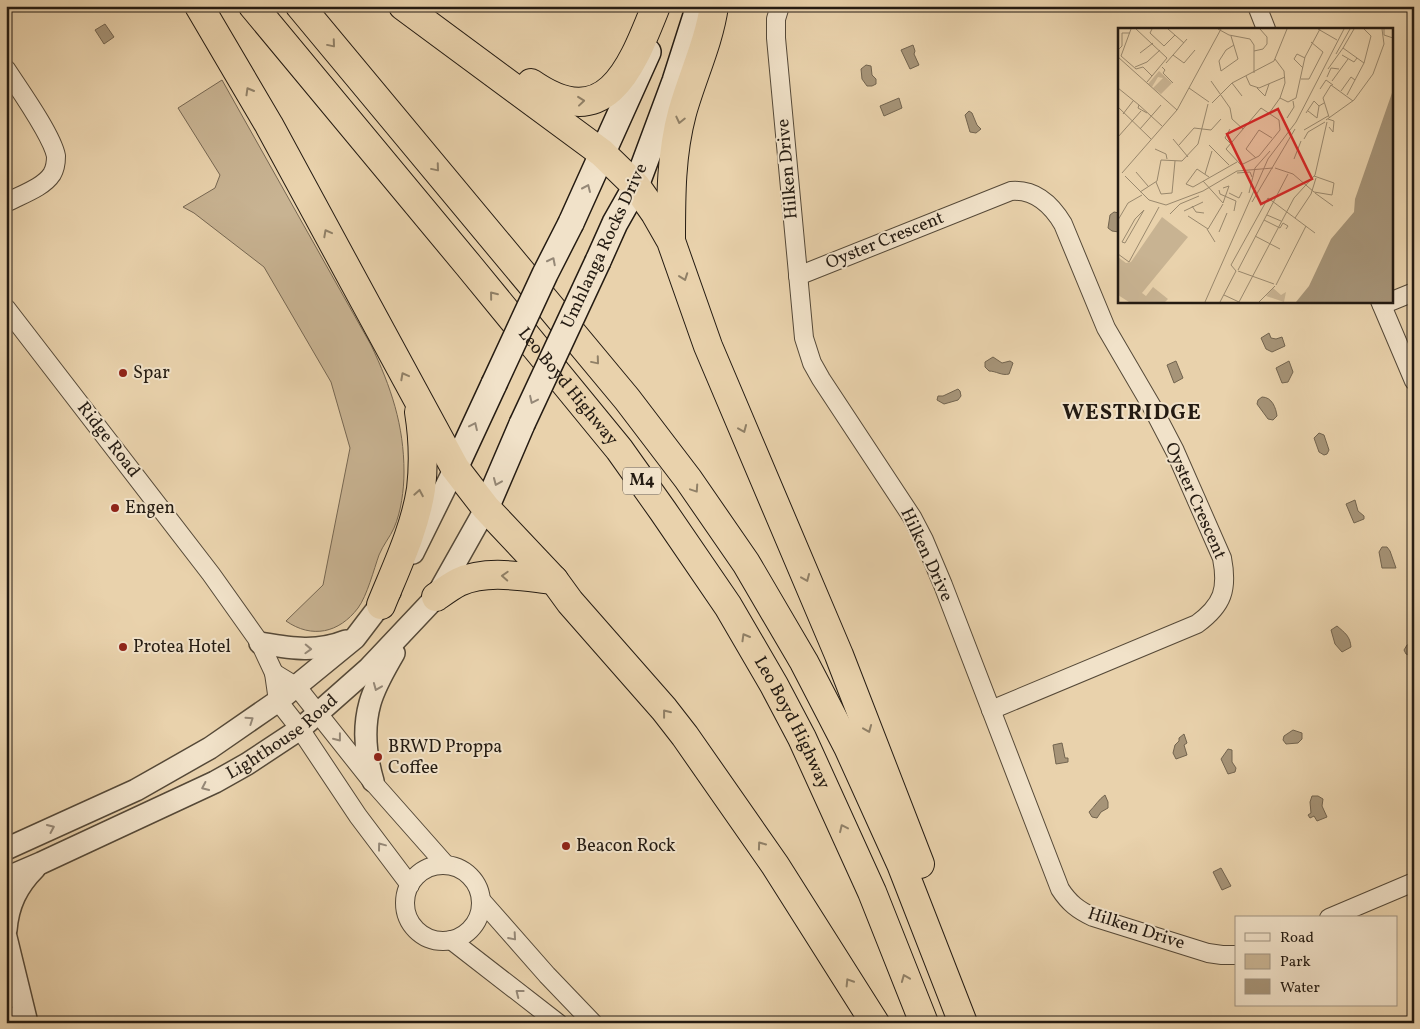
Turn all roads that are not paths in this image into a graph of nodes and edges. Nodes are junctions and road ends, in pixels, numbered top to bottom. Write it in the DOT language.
graph roads {
  1 [pos="199,6"];
  2 [pos="253,6"];
  3 [pos="300,6"];
  4 [pos="403,6"];
  5 [pos="421,6"];
  6 [pos="656,6"];
  7 [pos="668,6"];
  8 [pos="700,6"];
  9 [pos="714,6"];
  10 [pos="780,6"];
  11 [pos="1257,6"];
  12 [pos="1266,28"];
  13 [pos="6,69"];
  14 [pos="602,153"];
  15 [pos="636,186"];
  16 [pos="6,203"];
  17 [pos="671,242"];
  18 [pos="798,276"];
  19 [pos="1414,292"];
  20 [pos="1392,299"];
  21 [pos="1381,303"];
  22 [pos="6,308"];
  23 [pos="1414,381"];
  24 [pos="418,402"];
  25 [pos="455,468"];
  26 [pos="486,508"];
  27 [pos="554,580"];
  28 [pos="436,597"];
  29 [pos="381,605"];
  30 [pos="407,628"];
  31 [pos="355,638"];
  32 [pos="260,644"];
  33 [pos="274,673"];
  34 [pos="297,687"];
  35 [pos="278,701"];
  36 [pos="991,710"];
  37 [pos="319,713"];
  38 [pos="300,729"];
  39 [pos="373,782"];
  40 [pos="6,848"];
  41 [pos="41,863"];
  42 [pos="446,865"];
  43 [pos="6,878"];
  44 [pos="1414,882"];
  45 [pos="410,885"];
  46 [pos="481,900"];
  47 [pos="1334,916"];
  48 [pos="6,930"];
  49 [pos="6,937"];
  50 [pos="451,940"];
  51 [pos="1235,955"];
  52 [pos="6,1016"];
  53 [pos="8,1023"];
  54 [pos="27,1023"];
  55 [pos="558,1023"];
  56 [pos="593,1023"];
  57 [pos="875,1023"];
  58 [pos="924,1023"];
  59 [pos="963,1023"];
  60 [pos="980,1023"];
  24 -- 1 [label="highway, one-way"];
  58 -- 2 [label="highway, Leo Boyd Highway / M4, one-way"];
  3 -- 59 [label="highway, Leo Boyd Highway / M4, one-way"];
  4 -- 14 [label="highway"];
  5 -- 6 [label="highway, one-way"];
  7 -- 14 [label="main road"];
  8 -- 15 [label="main road, Umhlanga Rocks Drive"];
  9 -- 17 [label="highway, one-way"];
  10 -- 18 [label="street, Hilken Drive"];
  11 -- 12 [label="street"];
  13 -- 16 [label="street"];
  14 -- 15 [label="highway"];
  25 -- 14 [label="main road, one-way, bridge"];
  15 -- 17 [label="highway"];
  15 -- 26 [label="main road, Umhlanga Rocks Drive, one-way, bridge"];
  17 -- 60 [label="highway, one-way"];
  18 -- 36 [label="street, Hilken Drive"];
  18 -- 36 [label="street, Oyster Crescent"];
  19 -- 20 [label="street"];
  21 -- 23 [label="street"];
  22 -- 32 [label="street, Ridge Road"];
  24 -- 25 [label="highway"];
  29 -- 24 [label="highway, one-way"];
  25 -- 26 [label="highway"];
  25 -- 29 [label="street, Lighthouse Road"];
  26 -- 27 [label="highway"];
  26 -- 28 [label="street, Lighthouse Road"];
  27 -- 28 [label="highway, one-way"];
  57 -- 27 [label="highway, one-way"];
  28 -- 30 [label="street, Lighthouse Road"];
  29 -- 31 [label="street, Lighthouse Road"];
  30 -- 37 [label="street, Lighthouse Road"];
  30 -- 39 [label="street, one-way"];
  32 -- 31 [label="street, one-way"];
  31 -- 34 [label="street, Lighthouse Road"];
  32 -- 33 [label="street, Ridge Road"];
  33 -- 34 [label="street"];
  33 -- 35 [label="street, Ridge Road"];
  34 -- 35 [label="street, Lighthouse Road"];
  34 -- 37 [label="street"];
  35 -- 38 [label="street"];
  40 -- 35 [label="street, Lighthouse Road, one-way"];
  36 -- 51 [label="street, Hilken Drive"];
  37 -- 38 [label="street, Lighthouse Road"];
  37 -- 39 [label="street, one-way"];
  38 -- 41 [label="street, Lighthouse Road, one-way"];
  45 -- 38 [label="street, one-way"];
  39 -- 42 [label="street"];
  41 -- 43 [label="street, Lighthouse Road"];
  41 -- 48 [label="street"];
  42 -- 45 [label="street"];
  42 -- 46 [label="street"];
  44 -- 47 [label="street"];
  45 -- 50 [label="street"];
  46 -- 50 [label="street"];
  46 -- 56 [label="street, one-way"];
  49 -- 54 [label="street"];
  55 -- 50 [label="street, one-way"];
  52 -- 53 [label="street"];
}
